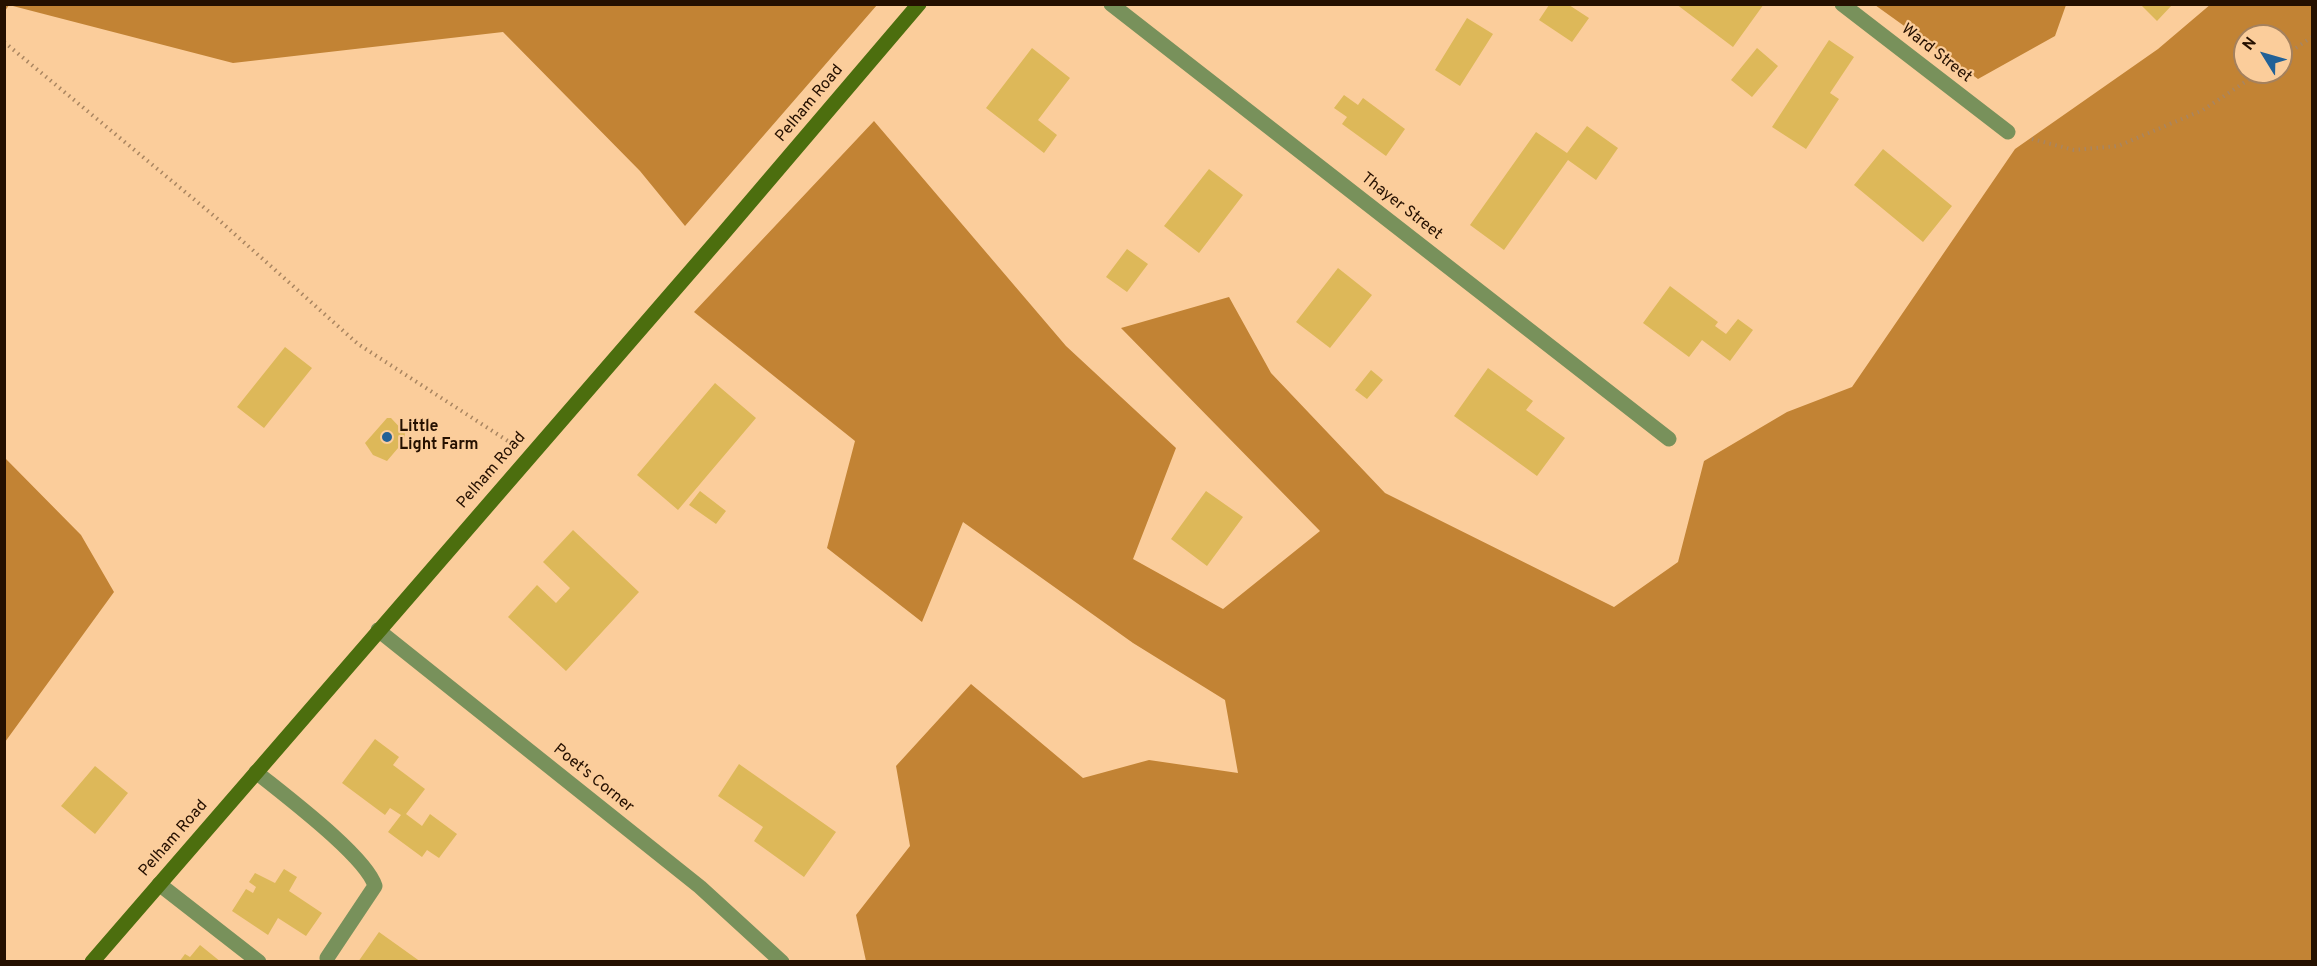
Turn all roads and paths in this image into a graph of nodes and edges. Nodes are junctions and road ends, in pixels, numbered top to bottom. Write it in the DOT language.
graph roads {
  1 [pos="919,4"];
  2 [pos="1111,4"];
  3 [pos="1842,4"];
  4 [pos="2313,37"];
  5 [pos="4,42"];
  6 [pos="2293,50"];
  7 [pos="2242,84"];
  8 [pos="2008,132"];
  9 [pos="1669,439"];
  10 [pos="530,456"];
  11 [pos="378,630"];
  12 [pos="256,772"];
  13 [pos="159,884"];
  14 [pos="327,958"];
  15 [pos="92,962"];
  16 [pos="259,962"];
  17 [pos="782,962"];
  1 -- 10 [label="main road, Pelham Road"];
  2 -- 9 [label="street, Thayer Street"];
  3 -- 8 [label="street, Ward Street"];
  4 -- 6 [label="path"];
  5 -- 10 [label="path"];
  7 -- 8 [label="path"];
  10 -- 11 [label="main road, Pelham Road"];
  11 -- 12 [label="main road, Pelham Road"];
  11 -- 17 [label="street, Poet's Corner"];
  12 -- 13 [label="main road, Pelham Road"];
  12 -- 14 [label="street"];
  13 -- 15 [label="main road, Pelham Road"];
  13 -- 16 [label="street"];
}
